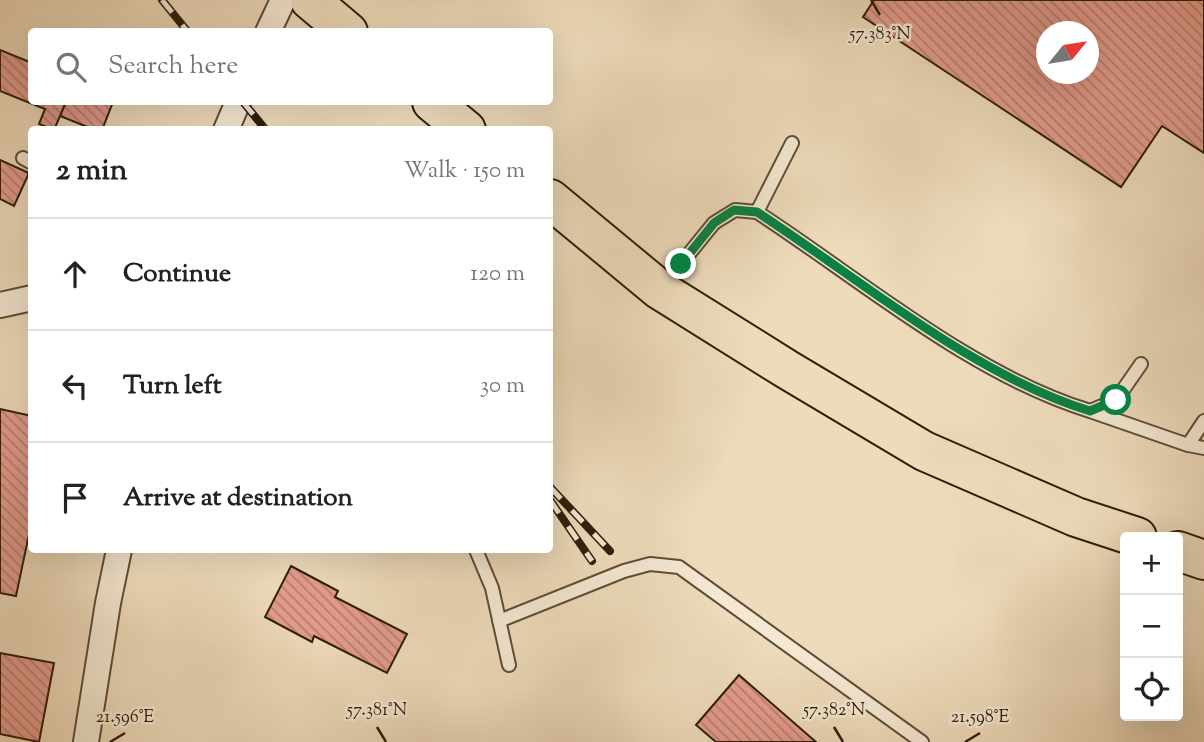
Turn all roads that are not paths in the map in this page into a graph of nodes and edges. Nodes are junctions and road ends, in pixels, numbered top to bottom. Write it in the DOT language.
graph roads {
  1 [pos="283,0"];
  2 [pos="310,0"];
  3 [pos="270,28"];
  4 [pos="343,28"];
  5 [pos="237,105"];
  6 [pos="436,105"];
  7 [pos="228,126"];
  8 [pos="461,126"];
  9 [pos="792,143"];
  10 [pos="553,201"];
  11 [pos="757,212"];
  12 [pos="660,290"];
  13 [pos="28,299"];
  14 [pos="0,304"];
  15 [pos="1140,364"];
  16 [pos="1090,411"];
  17 [pos="1204,421"];
  18 [pos="1188,445"];
  19 [pos="1204,448"];
  20 [pos="1122,532"];
  21 [pos="118,553"];
  22 [pos="477,553"];
  23 [pos="1183,553"];
  24 [pos="1204,560"];
  25 [pos="499,621"];
  26 [pos="509,665"];
  27 [pos="86,742"];
  28 [pos="922,742"];
  1 -- 3 [label="street"];
  2 -- 4 [label="main road"];
  5 -- 7 [label="street"];
  6 -- 8 [label="main road"];
  9 -- 11 [label="lane"];
  10 -- 12 [label="main road"];
  11 -- 12 [label="lane"];
  11 -- 16 [label="lane"];
  12 -- 20 [label="main road"];
  13 -- 14 [label="street"];
  15 -- 16 [label="lane"];
  16 -- 18 [label="lane"];
  17 -- 18 [label="lane"];
  18 -- 19 [label="lane"];
  21 -- 27 [label="street"];
  22 -- 25 [label="lane"];
  23 -- 24 [label="main road"];
  25 -- 26 [label="lane"];
  25 -- 28 [label="lane"];
}
